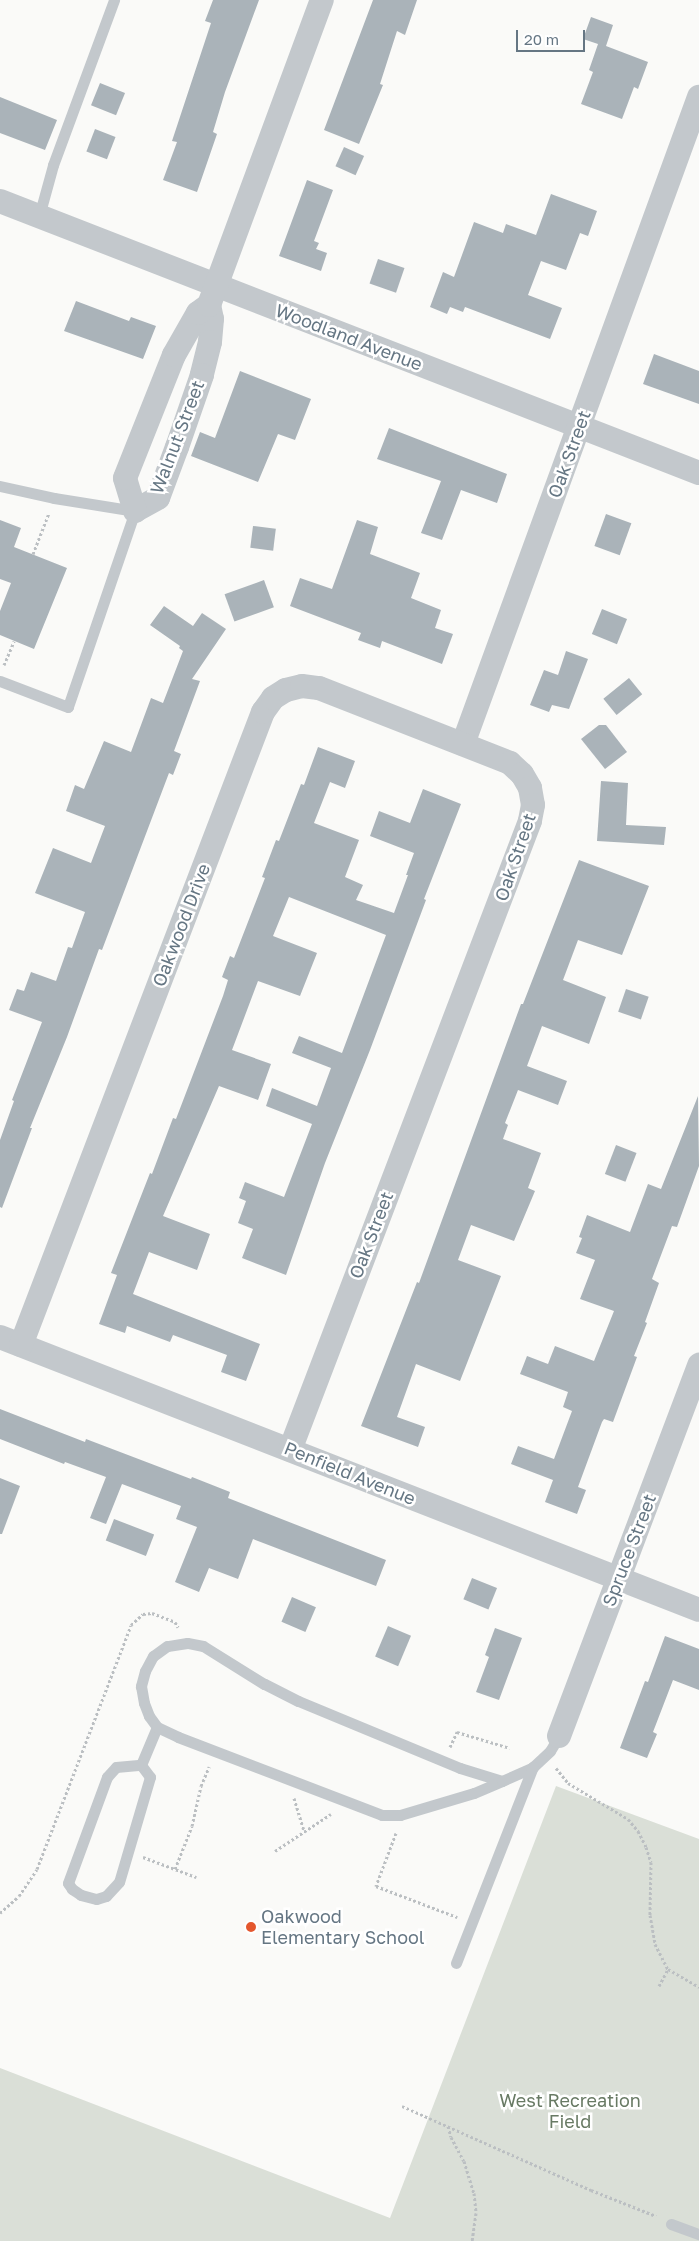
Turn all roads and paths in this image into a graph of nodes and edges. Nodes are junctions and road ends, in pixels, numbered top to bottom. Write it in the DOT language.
graph roads {
  1 [pos="114,0"];
  2 [pos="322,0"];
  3 [pos="699,97"];
  4 [pos="0,201"];
  5 [pos="39,216"];
  6 [pos="213,295"];
  7 [pos="579,427"];
  8 [pos="699,473"];
  9 [pos="0,486"];
  10 [pos="51,508"];
  11 [pos="135,511"];
  12 [pos="33,554"];
  13 [pos="14,641"];
  14 [pos="3,666"];
  15 [pos="0,681"];
  16 [pos="463,744"];
  17 [pos="10,1341"];
  18 [pos="699,1365"];
  19 [pos="290,1450"];
  20 [pos="618,1579"];
  21 [pos="699,1610"];
  22 [pos="176,1622"];
  23 [pos="157,1727"];
  24 [pos="462,1733"];
  25 [pos="559,1736"];
  26 [pos="510,1748"];
  27 [pos="141,1765"];
  28 [pos="555,1766"];
  29 [pos="533,1767"];
  30 [pos="502,1781"];
  31 [pos="291,1791"];
  32 [pos="333,1813"];
  33 [pos="304,1831"];
  34 [pos="396,1832"];
  35 [pos="274,1851"];
  36 [pos="160,1863"];
  37 [pos="196,1877"];
  38 [pos="0,1913"];
  39 [pos="453,1915"];
  40 [pos="456,1963"];
  41 [pos="668,1969"];
  42 [pos="659,1986"];
  43 [pos="699,1987"];
  44 [pos="402,2106"];
  45 [pos="448,2126"];
  46 [pos="648,2212"];
  47 [pos="671,2224"];
  48 [pos="699,2234"];
  49 [pos="472,2241"];
  1 -- 5 [label="lane"];
  2 -- 6 [label="street, Walnut Street"];
  3 -- 7 [label="street, Oak Street"];
  4 -- 5 [label="street, Woodland Avenue"];
  5 -- 6 [label="street, Woodland Avenue"];
  6 -- 7 [label="street, Woodland Avenue"];
  6 -- 11 [label="street, Walnut Street"];
  6 -- 11 [label="street, Walnut Street"];
  7 -- 8 [label="street, Woodland Avenue"];
  7 -- 16 [label="street, Oak Street"];
  9 -- 11 [label="lane"];
  10 -- 12 [label="path"];
  11 -- 15 [label="lane"];
  13 -- 14 [label="path"];
  16 -- 17 [label="street, Oakwood Drive"];
  16 -- 19 [label="street, Oak Street"];
  17 -- 19 [label="street, Penfield Avenue"];
  18 -- 20 [label="street, Spruce Street"];
  19 -- 20 [label="street, Penfield Avenue"];
  20 -- 21 [label="street, Penfield Avenue"];
  20 -- 25 [label="street, Spruce Street"];
  22 -- 38 [label="path"];
  23 -- 27 [label="lane"];
  23 -- 30 [label="lane"];
  23 -- 30 [label="lane"];
  24 -- 26 [label="path"];
  25 -- 29 [label="lane"];
  27 -- 27 [label="lane"];
  28 -- 41 [label="path"];
  29 -- 30 [label="lane"];
  29 -- 40 [label="lane"];
  31 -- 33 [label="path"];
  32 -- 33 [label="path"];
  33 -- 35 [label="path"];
  34 -- 39 [label="path"];
  36 -- 37 [label="path"];
  41 -- 42 [label="path"];
  41 -- 43 [label="path"];
  44 -- 45 [label="path"];
  45 -- 46 [label="path"];
  45 -- 49 [label="path"];
  47 -- 48 [label="lane"];
}
